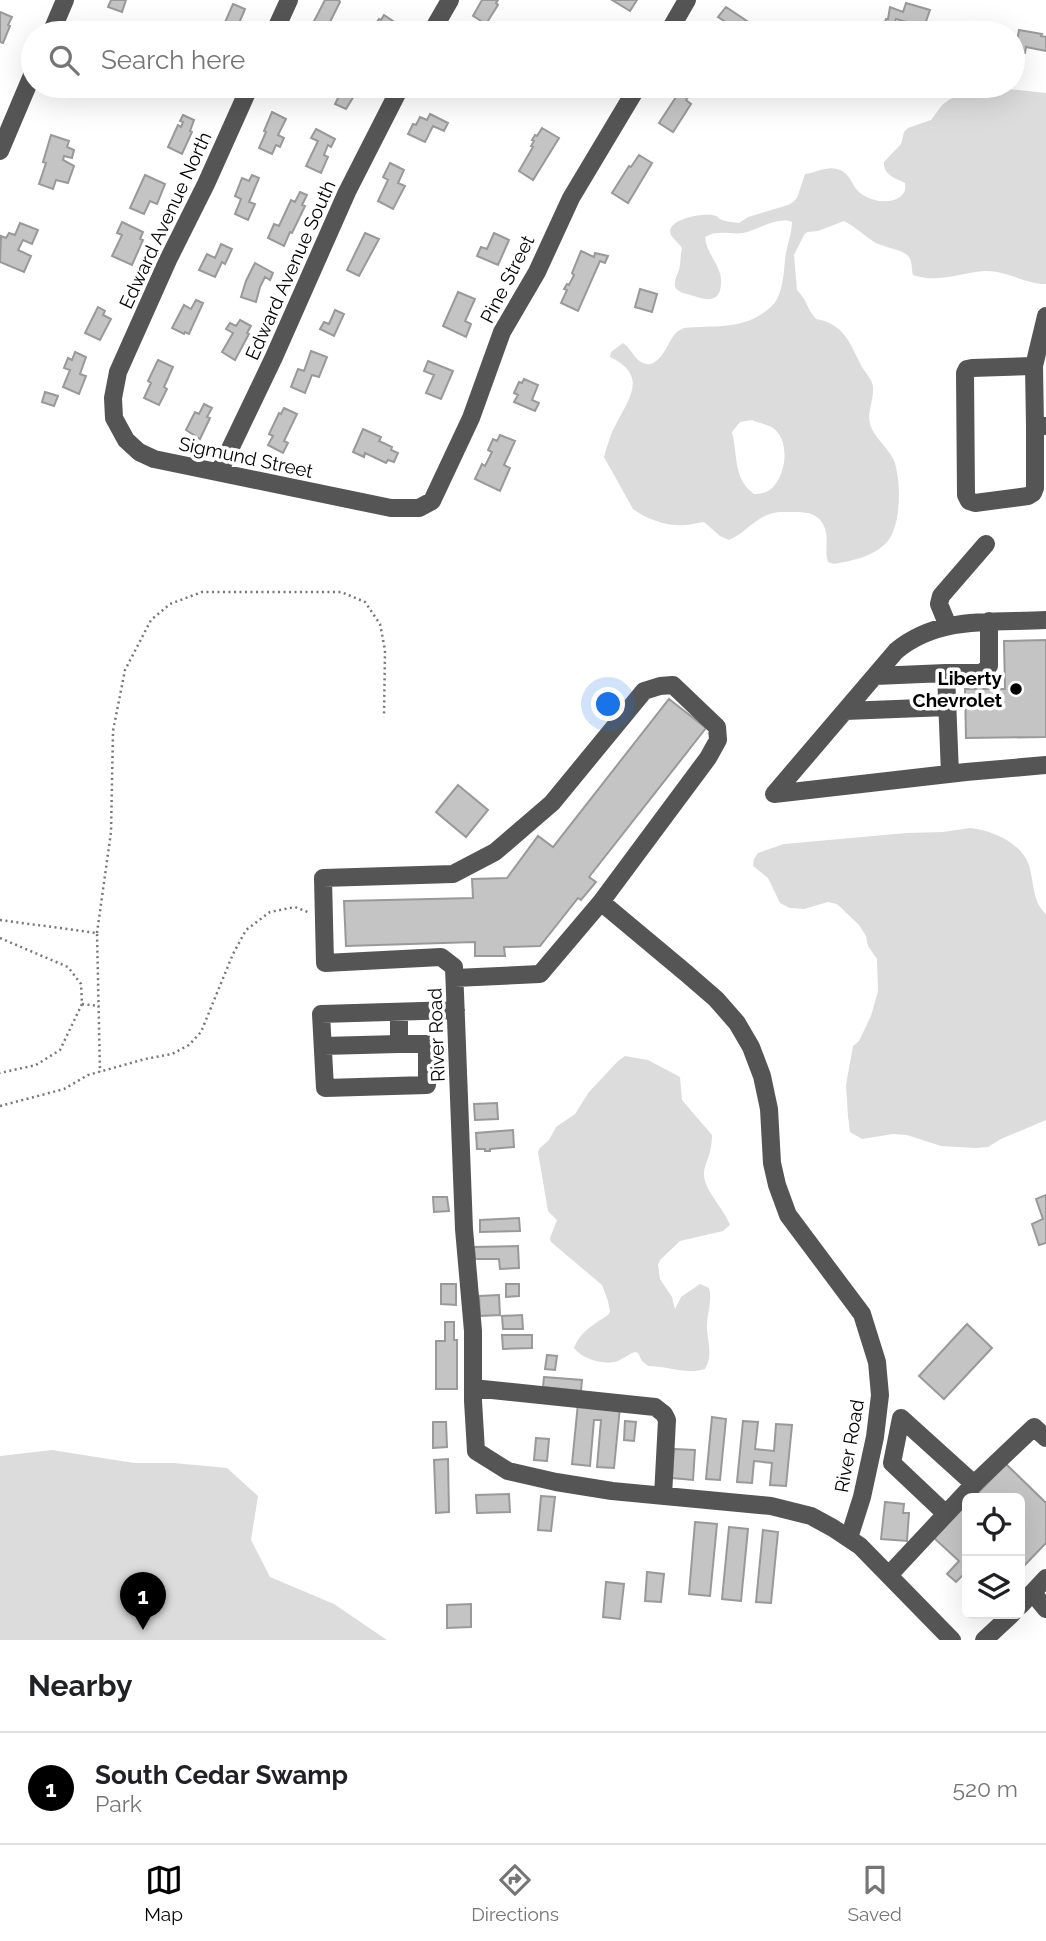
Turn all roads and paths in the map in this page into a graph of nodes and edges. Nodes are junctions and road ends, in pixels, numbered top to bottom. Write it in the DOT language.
graph roads {
  1 [pos="65,0"];
  2 [pos="289,0"];
  3 [pos="450,0"];
  4 [pos="687,0"];
  5 [pos="56,21"];
  6 [pos="279,21"];
  7 [pos="438,21"];
  8 [pos="675,21"];
  9 [pos="22,98"];
  10 [pos="245,98"];
  11 [pos="395,98"];
  12 [pos="631,98"];
  13 [pos="0,151"];
  14 [pos="1046,316"];
  15 [pos="1034,366"];
  16 [pos="118,372"];
  17 [pos="1041,426"];
  18 [pos="219,472"];
  19 [pos="432,501"];
  20 [pos="986,544"];
  21 [pos="1046,620"];
  22 [pos="989,621"];
  23 [pos="948,626"];
  24 [pos="946,673"];
  25 [pos="875,676"];
  26 [pos="947,707"];
  27 [pos="845,711"];
  28 [pos="384,717"];
  29 [pos="1046,765"];
  30 [pos="950,774"];
  31 [pos="601,902"];
  32 [pos="323,918"];
  33 [pos="0,920"];
  34 [pos="97,933"];
  35 [pos="0,938"];
  36 [pos="455,978"];
  37 [pos="82,1004"];
  38 [pos="99,1006"];
  39 [pos="456,1010"];
  40 [pos="399,1012"];
  41 [pos="399,1044"];
  42 [pos="323,1046"];
  43 [pos="100,1072"];
  44 [pos="0,1073"];
  45 [pos="0,1106"];
  46 [pos="473,1388"];
  47 [pos="1046,1438"];
  48 [pos="974,1484"];
  49 [pos="663,1496"];
  50 [pos="946,1514"];
  51 [pos="849,1538"];
  52 [pos="889,1575"];
  53 [pos="1046,1578"];
  54 [pos="1033,1593"];
  55 [pos="1025,1601"];
  56 [pos="1046,1609"];
  57 [pos="1007,1619"];
  58 [pos="952,1640"];
  59 [pos="984,1640"];
  1 -- 5 [label="street"];
  2 -- 6 [label="street"];
  3 -- 7 [label="street"];
  4 -- 8 [label="street"];
  9 -- 13 [label="street"];
  10 -- 16 [label="street, Edward Avenue North"];
  11 -- 18 [label="street, Edward Avenue South"];
  12 -- 19 [label="street, Pine Street"];
  14 -- 15 [label="street"];
  15 -- 17 [label="street"];
  15 -- 17 [label="street"];
  16 -- 18 [label="street, Sigmund Street"];
  18 -- 19 [label="street, Sigmund Street"];
  20 -- 23 [label="street"];
  21 -- 22 [label="street"];
  22 -- 23 [label="street"];
  22 -- 24 [label="street"];
  23 -- 25 [label="street"];
  24 -- 25 [label="street"];
  24 -- 26 [label="street"];
  25 -- 27 [label="street"];
  26 -- 27 [label="street"];
  26 -- 30 [label="street"];
  27 -- 30 [label="street"];
  28 -- 34 [label="path"];
  29 -- 30 [label="street"];
  31 -- 32 [label="street"];
  31 -- 36 [label="street, River Road"];
  31 -- 51 [label="street, River Road"];
  32 -- 36 [label="street"];
  32 -- 43 [label="path"];
  33 -- 34 [label="path"];
  34 -- 38 [label="path"];
  35 -- 37 [label="path"];
  36 -- 39 [label="street, River Road"];
  37 -- 38 [label="path"];
  37 -- 44 [label="path"];
  38 -- 43 [label="path"];
  39 -- 40 [label="street"];
  39 -- 46 [label="street, River Road"];
  40 -- 41 [label="street"];
  40 -- 42 [label="street"];
  41 -- 42 [label="street"];
  41 -- 42 [label="street"];
  43 -- 45 [label="path"];
  46 -- 49 [label="street, River Road"];
  46 -- 49 [label="street"];
  47 -- 48 [label="street"];
  48 -- 50 [label="street"];
  48 -- 50 [label="street"];
  49 -- 51 [label="street, River Road"];
  50 -- 52 [label="street"];
  51 -- 52 [label="street, River Road"];
  52 -- 58 [label="street, River Road"];
  53 -- 54 [label="street"];
  54 -- 55 [label="street"];
  54 -- 56 [label="street"];
  57 -- 59 [label="street"];
}
